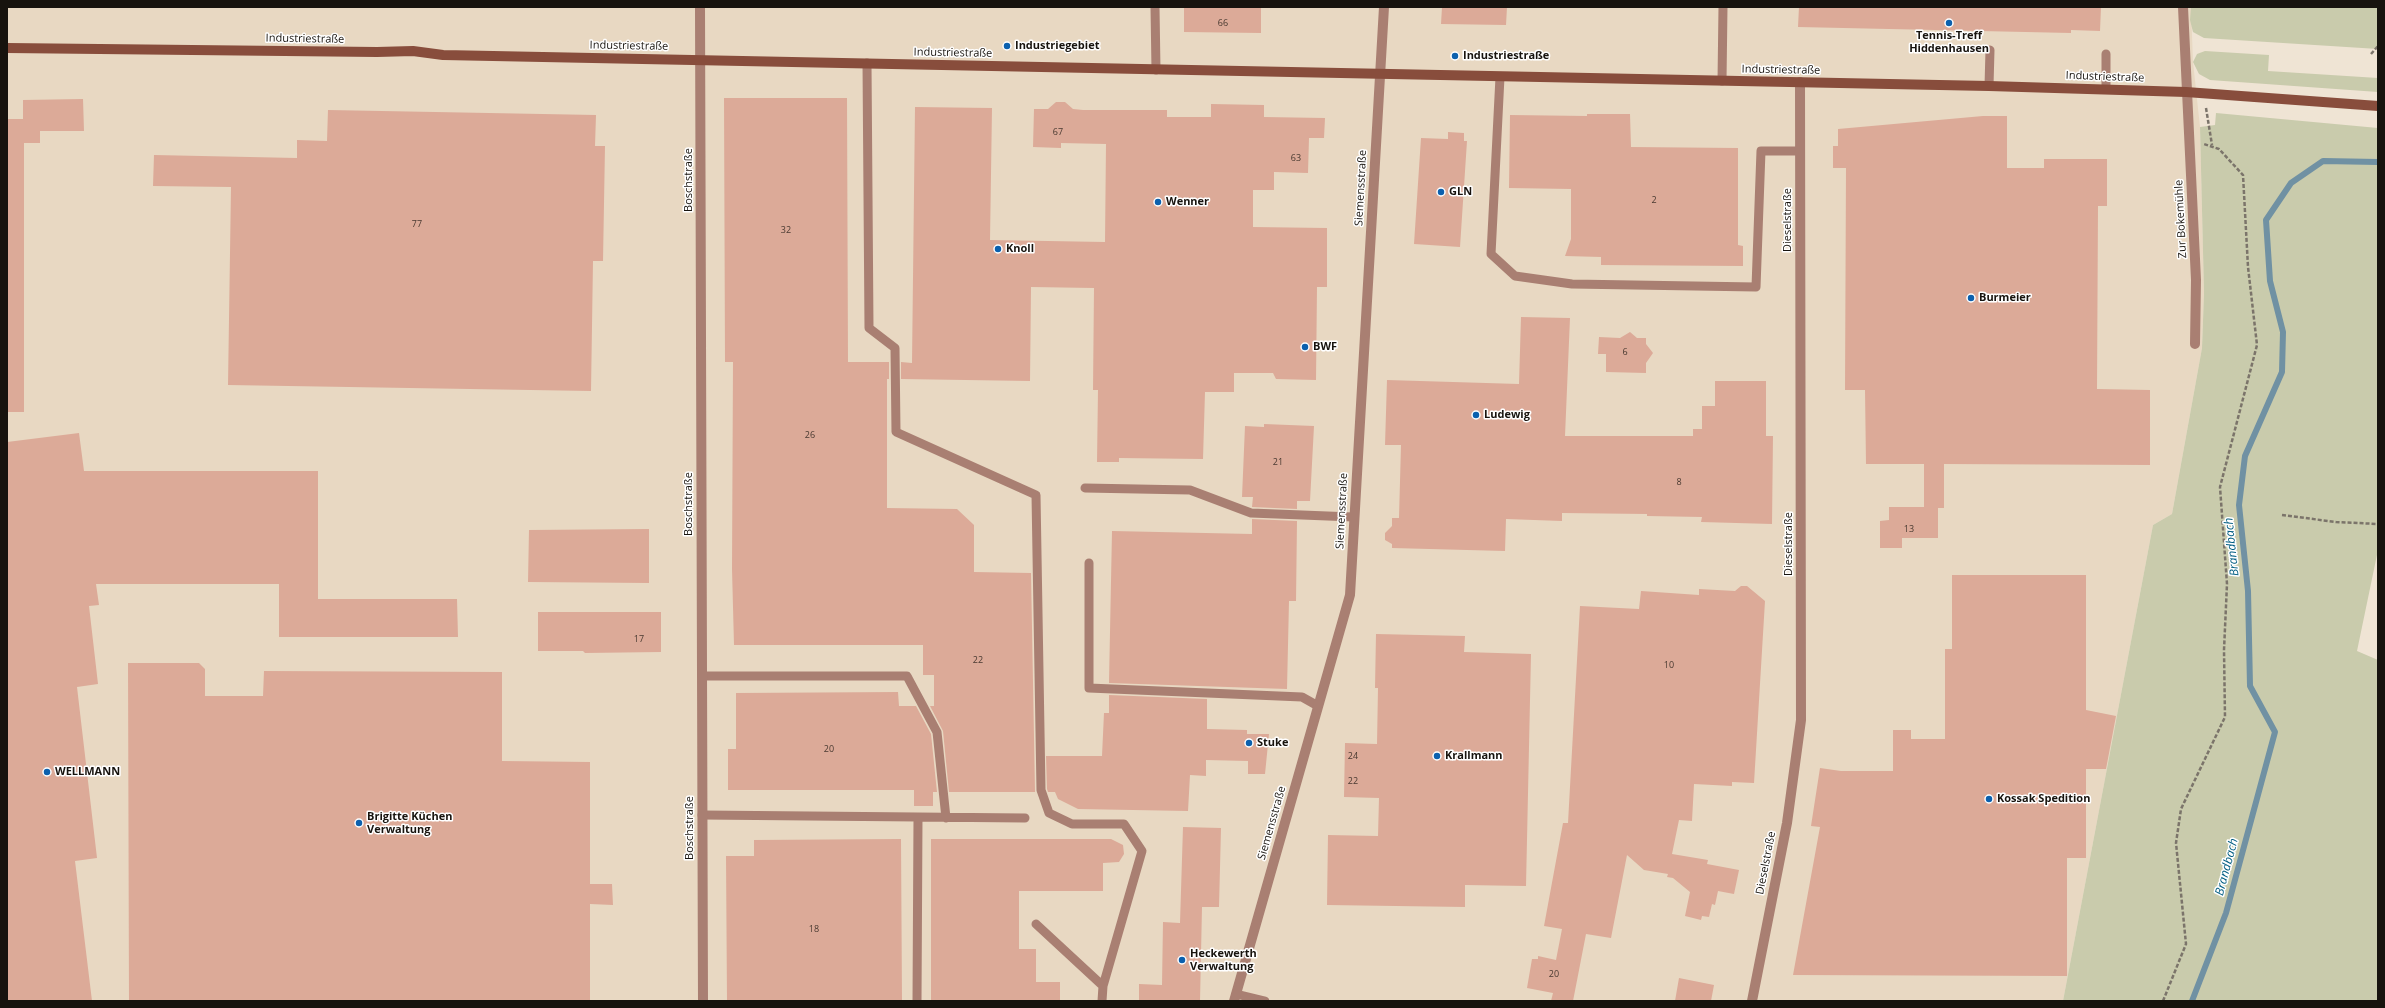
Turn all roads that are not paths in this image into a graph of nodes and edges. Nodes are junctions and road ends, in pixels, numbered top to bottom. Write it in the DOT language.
graph roads {
  1 [pos="700,7"];
  2 [pos="1155,7"];
  3 [pos="1384,7"];
  4 [pos="1723,7"];
  5 [pos="2183,7"];
  6 [pos="7,48"];
  7 [pos="1990,50"];
  8 [pos="2106,54"];
  9 [pos="700,60"];
  10 [pos="867,63"];
  11 [pos="1156,70"];
  12 [pos="1380,75"];
  13 [pos="1500,77"];
  14 [pos="1722,81"];
  15 [pos="1800,82"];
  16 [pos="1989,86"];
  17 [pos="2106,89"];
  18 [pos="2186,92"];
  19 [pos="2378,106"];
  20 [pos="1800,151"];
  21 [pos="2195,344"];
  22 [pos="1084,488"];
  23 [pos="1353,517"];
  24 [pos="1089,563"];
  25 [pos="702,676"];
  26 [pos="1318,706"];
  27 [pos="702,815"];
  28 [pos="918,818"];
  29 [pos="946,818"];
  30 [pos="1025,818"];
  31 [pos="1036,924"];
  32 [pos="1103,986"];
  33 [pos="1235,997"];
  34 [pos="703,1001"];
  35 [pos="917,1001"];
  36 [pos="1102,1001"];
  37 [pos="1265,1001"];
  38 [pos="1752,1001"];
  1 -- 9 [label="street, Boschstraße"];
  2 -- 11 [label="lane"];
  3 -- 12 [label="street, Siemensstraße"];
  4 -- 14 [label="lane"];
  5 -- 18 [label="street, Zur Bokemühle"];
  6 -- 9 [label="street, Industriestraße"];
  7 -- 16 [label="lane"];
  8 -- 17 [label="lane"];
  9 -- 10 [label="street, Industriestraße"];
  9 -- 25 [label="street, Boschstraße"];
  10 -- 11 [label="street, Industriestraße"];
  10 -- 32 [label="lane"];
  11 -- 12 [label="street, Industriestraße"];
  12 -- 13 [label="street, Industriestraße"];
  12 -- 23 [label="street, Siemensstraße"];
  13 -- 14 [label="street, Industriestraße"];
  13 -- 20 [label="lane"];
  14 -- 15 [label="street, Industriestraße"];
  15 -- 16 [label="street, Industriestraße"];
  15 -- 20 [label="street, Dieselstraße"];
  16 -- 17 [label="street, Industriestraße"];
  17 -- 18 [label="street, Industriestraße"];
  18 -- 19 [label="street, Industriestraße"];
  18 -- 21 [label="street, Zur Bokemühle"];
  20 -- 38 [label="street, Dieselstraße"];
  22 -- 23 [label="lane"];
  23 -- 26 [label="street, Siemensstraße"];
  24 -- 26 [label="lane"];
  25 -- 27 [label="street, Boschstraße"];
  25 -- 29 [label="lane"];
  26 -- 33 [label="street, Siemensstraße"];
  27 -- 28 [label="lane"];
  27 -- 34 [label="street, Boschstraße"];
  28 -- 29 [label="lane"];
  28 -- 35 [label="lane"];
  29 -- 30 [label="lane"];
  31 -- 32 [label="lane"];
  32 -- 36 [label="lane"];
  33 -- 37 [label="lane"];
}
